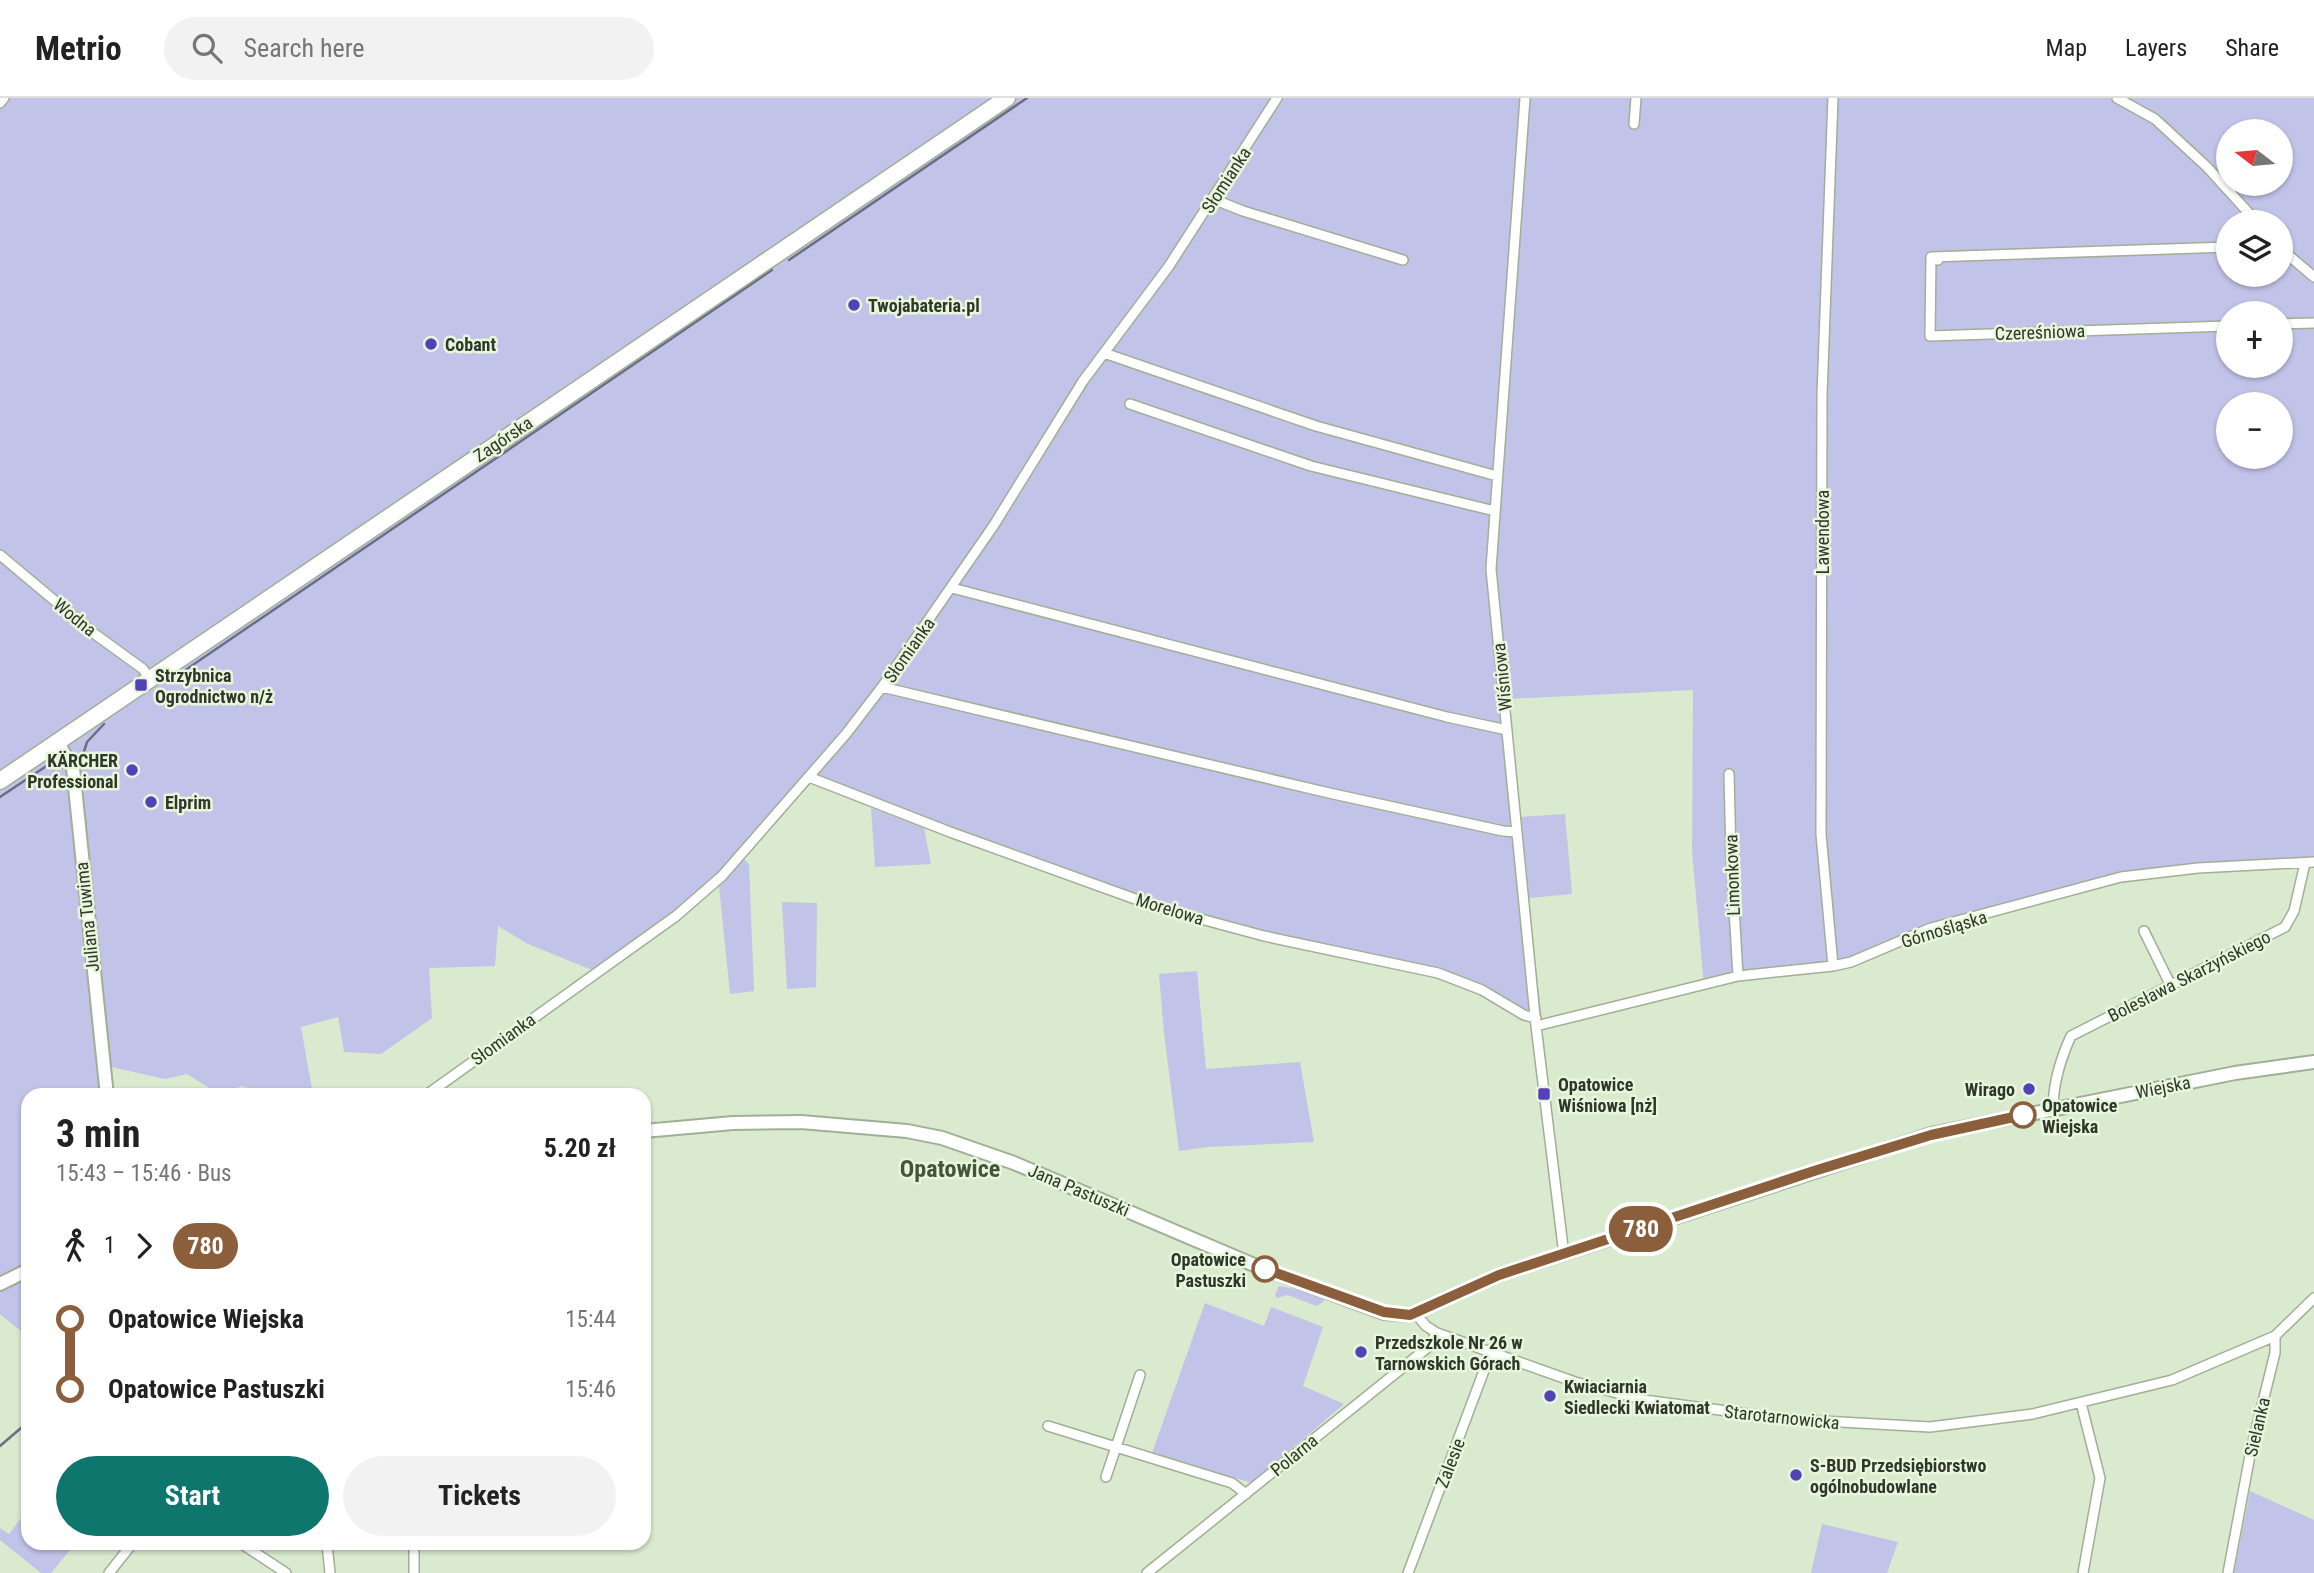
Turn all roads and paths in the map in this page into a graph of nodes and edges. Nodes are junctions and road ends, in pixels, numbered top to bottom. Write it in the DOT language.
graph roads {
  1 [pos="4,98"];
  2 [pos="1007,98"];
  3 [pos="1277,98"];
  4 [pos="1525,98"];
  5 [pos="1636,98"];
  6 [pos="1833,98"];
  7 [pos="2118,98"];
  8 [pos="0,103"];
  9 [pos="1634,124"];
  10 [pos="1213,200"];
  11 [pos="2246,210"];
  12 [pos="2216,247"];
  13 [pos="2293,259"];
  14 [pos="1402,261"];
  15 [pos="2314,277"];
  16 [pos="2314,323"];
  17 [pos="2293,324"];
  18 [pos="2216,326"];
  19 [pos="1104,353"];
  20 [pos="1130,404"];
  21 [pos="1497,476"];
  22 [pos="1495,511"];
  23 [pos="0,555"];
  24 [pos="952,588"];
  25 [pos="150,679"];
  26 [pos="882,687"];
  27 [pos="1507,730"];
  28 [pos="58,743"];
  29 [pos="1729,774"];
  30 [pos="809,777"];
  31 [pos="0,781"];
  32 [pos="1517,832"];
  33 [pos="2309,862"];
  34 [pos="2144,931"];
  35 [pos="1833,966"];
  36 [pos="1738,976"];
  37 [pos="2171,986"];
  38 [pos="1536,1022"];
  39 [pos="2314,1062"];
  40 [pos="106,1088"];
  41 [pos="436,1088"];
  42 [pos="2053,1109"];
  43 [pos="651,1130"];
  44 [pos="1564,1255"];
  45 [pos="21,1274"];
  46 [pos="0,1284"];
  47 [pos="2314,1298"];
  48 [pos="1416,1314"];
  49 [pos="1437,1333"];
  50 [pos="2275,1336"];
  51 [pos="1491,1352"];
  52 [pos="1140,1375"];
  53 [pos="2081,1403"];
  54 [pos="1048,1426"];
  55 [pos="1117,1447"];
  56 [pos="1106,1477"];
  57 [pos="1246,1494"];
  58 [pos="127,1550"];
  59 [pos="251,1550"];
  60 [pos="328,1550"];
  61 [pos="414,1550"];
  62 [pos="110,1573"];
  63 [pos="286,1573"];
  64 [pos="330,1573"];
  65 [pos="414,1573"];
  66 [pos="1147,1573"];
  67 [pos="1408,1573"];
  68 [pos="2083,1573"];
  69 [pos="2228,1573"];
  1 -- 8 [label="street"];
  2 -- 25 [label="highway, Zagórska"];
  3 -- 10 [label="street, Słomianka"];
  4 -- 21 [label="street, Wiśniowa"];
  5 -- 9 [label="street"];
  6 -- 35 [label="street, Lawendowa"];
  7 -- 11 [label="street"];
  10 -- 14 [label="street"];
  10 -- 19 [label="street, Słomianka"];
  12 -- 18 [label="street, Czereśniowa"];
  13 -- 15 [label="street"];
  16 -- 17 [label="street"];
  19 -- 21 [label="street"];
  19 -- 24 [label="street, Słomianka"];
  20 -- 22 [label="street"];
  21 -- 22 [label="street, Wiśniowa"];
  22 -- 27 [label="street, Wiśniowa"];
  23 -- 25 [label="street, Wodna"];
  24 -- 26 [label="street, Słomianka"];
  24 -- 27 [label="street"];
  25 -- 28 [label="highway, Zagórska"];
  26 -- 30 [label="street, Słomianka"];
  26 -- 32 [label="street"];
  27 -- 32 [label="street, Wiśniowa"];
  28 -- 31 [label="highway, Zagórska"];
  28 -- 40 [label="street, Juliana Tuwima"];
  29 -- 36 [label="street, Limonkowa"];
  30 -- 38 [label="street, Morelowa"];
  30 -- 41 [label="street, Słomianka"];
  32 -- 38 [label="street, Wiśniowa"];
  33 -- 35 [label="street, Górnośląska"];
  33 -- 37 [label="street, Bolesława Skarżyńskiego"];
  34 -- 37 [label="street"];
  35 -- 36 [label="street, Górnośląska"];
  36 -- 38 [label="street, Górnośląska"];
  37 -- 42 [label="street, Bolesława Skarżyńskiego"];
  38 -- 44 [label="street, Wiśniowa"];
  39 -- 42 [label="street, Wiejska"];
  42 -- 44 [label="street, Wiejska"];
  43 -- 48 [label="street, Jana Pastuszki"];
  44 -- 48 [label="street, Wiejska"];
  45 -- 46 [label="street"];
  47 -- 50 [label="street"];
  48 -- 49 [label="street, Starotarnowicka"];
  49 -- 51 [label="street, Starotarnowicka"];
  49 -- 57 [label="street, Polarna"];
  50 -- 53 [label="street, Starotarnowicka"];
  50 -- 69 [label="street, Sielanka"];
  51 -- 53 [label="street, Starotarnowicka"];
  51 -- 67 [label="street, Zalesie"];
  52 -- 55 [label="street"];
  53 -- 68 [label="street"];
  54 -- 55 [label="street"];
  55 -- 56 [label="street"];
  55 -- 57 [label="street"];
  57 -- 66 [label="street, Polarna"];
  58 -- 62 [label="street"];
  59 -- 63 [label="street"];
  60 -- 64 [label="street"];
  61 -- 65 [label="street"];
}
